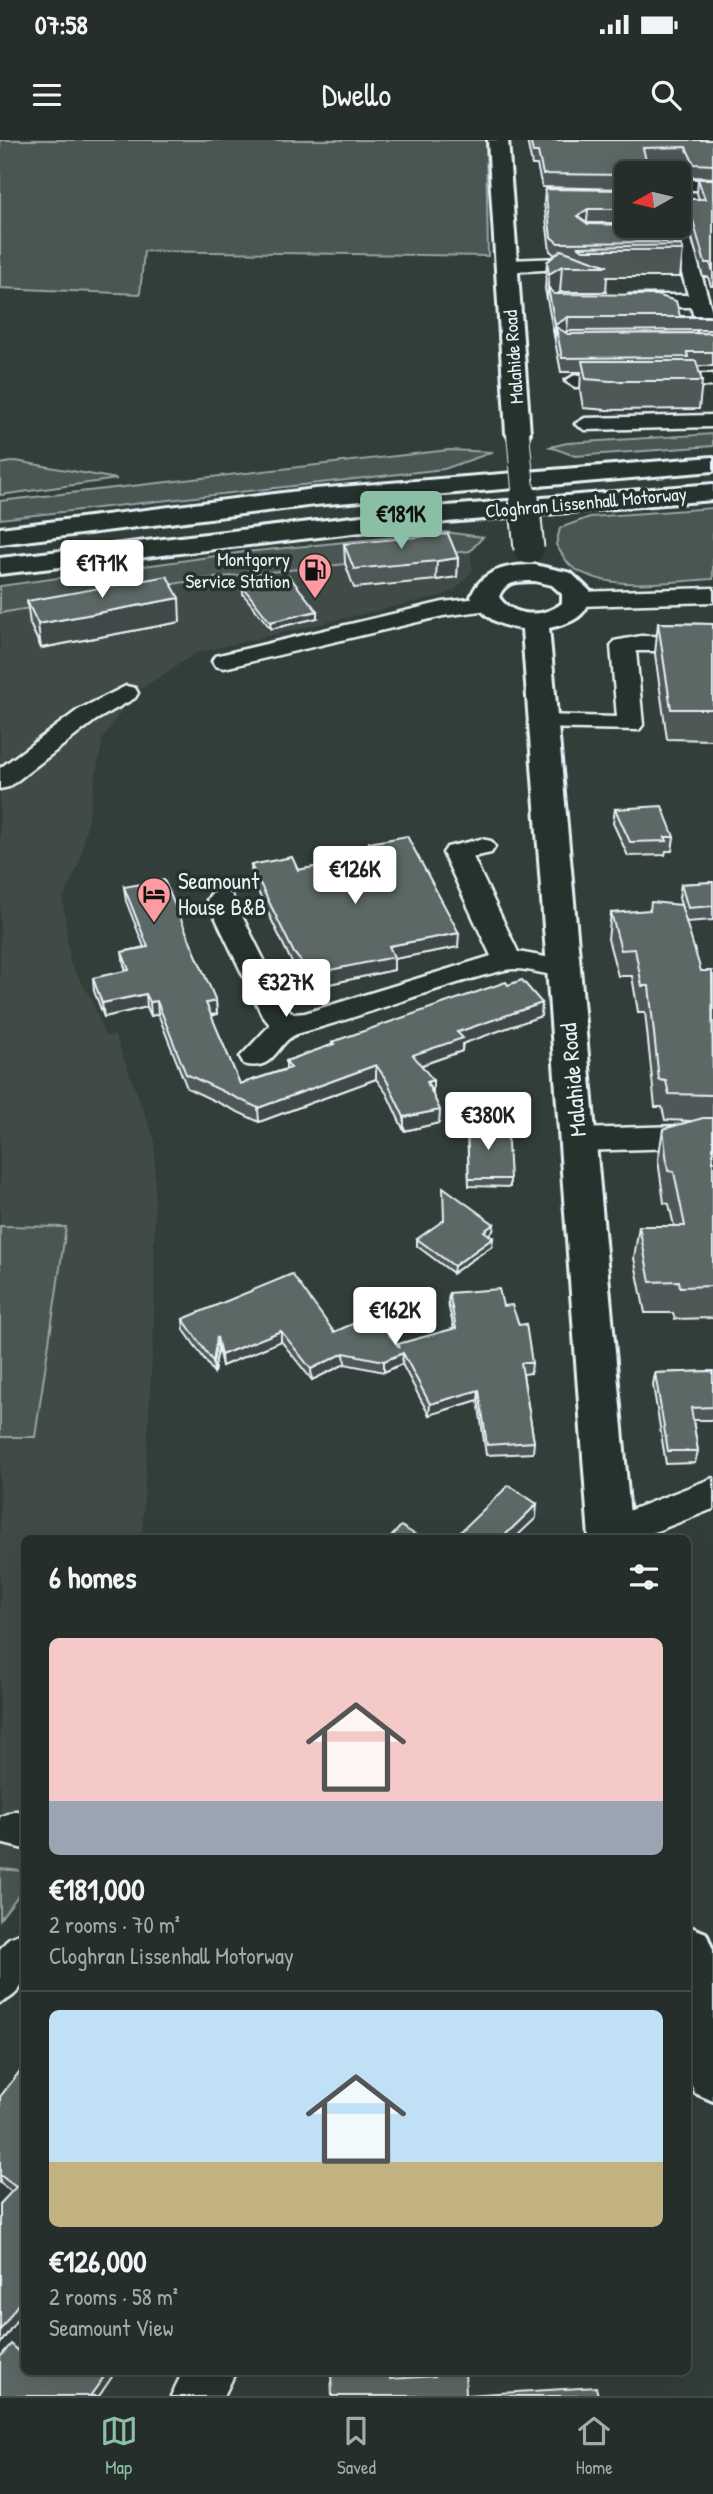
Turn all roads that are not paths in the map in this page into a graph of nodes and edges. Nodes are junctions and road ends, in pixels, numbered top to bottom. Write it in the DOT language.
graph roads {
  1 [pos="498,140"];
  2 [pos="650,143"];
  3 [pos="658,161"];
  4 [pos="691,185"];
  5 [pos="713,185"];
  6 [pos="505,237"];
  7 [pos="680,238"];
  8 [pos="607,262"];
  9 [pos="568,264"];
  10 [pos="507,266"];
  11 [pos="616,301"];
  12 [pos="700,301"];
  13 [pos="684,340"];
  14 [pos="712,344"];
  15 [pos="713,380"];
  16 [pos="575,381"];
  17 [pos="713,421"];
  18 [pos="585,424"];
  19 [pos="713,464"];
  20 [pos="713,492"];
  21 [pos="0,536"];
  22 [pos="532,561"];
  23 [pos="0,566"];
  24 [pos="713,595"];
  25 [pos="578,599"];
  26 [pos="488,604"];
  27 [pos="535,621"];
  28 [pos="713,644"];
  29 [pos="224,661"];
  30 [pos="126,693"];
  31 [pos="541,723"];
  32 [pos="0,780"];
  33 [pos="481,847"];
  34 [pos="220,900"];
  35 [pos="506,960"];
  36 [pos="564,968"];
  37 [pos="288,1025"];
  38 [pos="255,1057"];
  39 [pos="713,1136"];
  40 [pos="578,1140"];
  41 [pos="713,1493"];
  42 [pos="611,1535"];
  43 [pos="613,1535"];
  44 [pos="21,1957"];
  45 [pos="691,1965"];
  46 [pos="0,1982"];
  47 [pos="713,2075"];
  48 [pos="209,2375"];
  49 [pos="196,2396"];
  1 -- 6 [label="main road, Malahide Road"];
  2 -- 3 [label="street"];
  4 -- 5 [label="street"];
  6 -- 9 [label="street"];
  6 -- 10 [label="main road, Malahide Road"];
  7 -- 12 [label="street"];
  8 -- 9 [label="street"];
  9 -- 10 [label="street"];
  10 -- 22 [label="main road, Malahide Road, bridge"];
  11 -- 12 [label="street"];
  12 -- 14 [label="street"];
  13 -- 14 [label="street"];
  15 -- 16 [label="street"];
  17 -- 18 [label="street"];
  19 -- 21 [label="main road, Cloghran Lissenhall Motorway"];
  20 -- 23 [label="main road, Cloghran Lissenhall Motorway"];
  22 -- 25 [label="main road"];
  22 -- 26 [label="main road"];
  24 -- 25 [label="street"];
  25 -- 27 [label="main road"];
  26 -- 27 [label="main road"];
  26 -- 29 [label="street"];
  27 -- 31 [label="main road, Malahide Road"];
  28 -- 31 [label="street"];
  30 -- 32 [label="street"];
  31 -- 36 [label="main road, Malahide Road"];
  33 -- 35 [label="street"];
  34 -- 37 [label="street"];
  35 -- 36 [label="street"];
  35 -- 37 [label="street"];
  36 -- 40 [label="main road, Malahide Road"];
  37 -- 38 [label="street"];
  39 -- 40 [label="street"];
  40 -- 42 [label="main road, Malahide Road"];
  41 -- 43 [label="street"];
  44 -- 46 [label="street"];
  45 -- 47 [label="main road"];
  48 -- 49 [label="street"];
}
